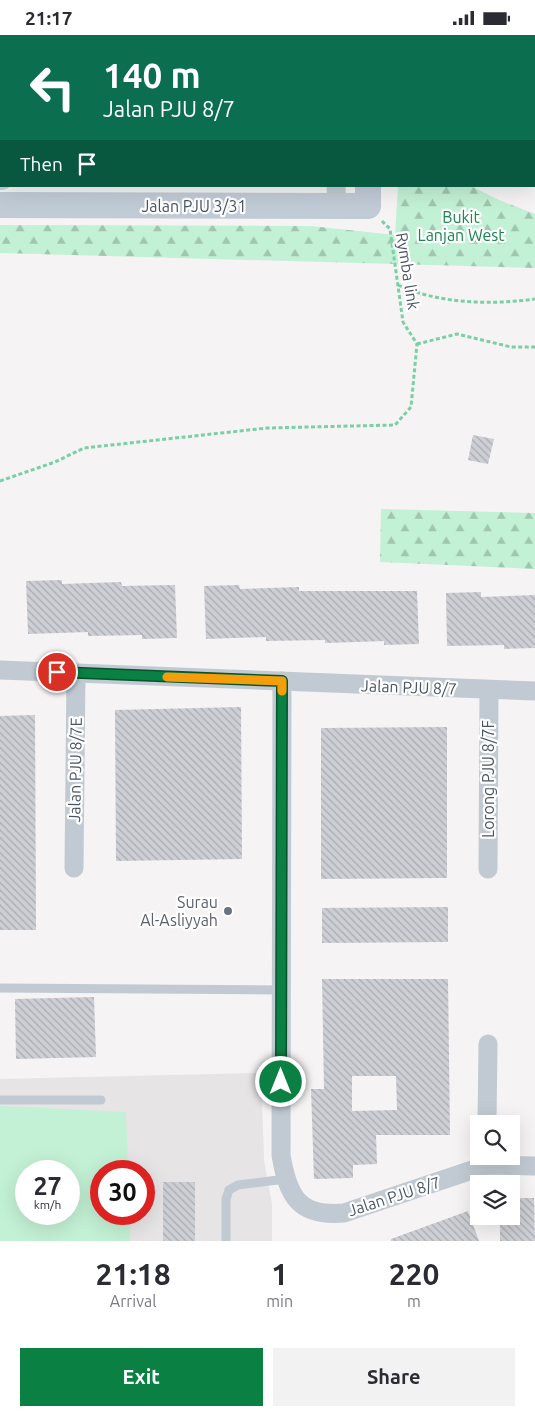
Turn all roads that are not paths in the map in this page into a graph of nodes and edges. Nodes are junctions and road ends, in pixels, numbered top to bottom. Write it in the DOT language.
graph roads {
  1 [pos="368,196"];
  2 [pos="336,197"];
  3 [pos="0,205"];
  4 [pos="0,670"];
  5 [pos="76,673"];
  6 [pos="282,681"];
  7 [pos="489,689"];
  8 [pos="535,691"];
  9 [pos="74,868"];
  10 [pos="488,869"];
  11 [pos="0,987"];
  12 [pos="281,990"];
  13 [pos="488,1044"];
  14 [pos="0,1100"];
  15 [pos="101,1100"];
  16 [pos="487,1115"];
  17 [pos="520,1164"];
  18 [pos="477,1165"];
  19 [pos="535,1166"];
  20 [pos="286,1179"];
  21 [pos="226,1241"];
  1 -- 2 [label="street, Jalan PJU 3/31"];
  2 -- 3 [label="street, Jalan PJU 3/31"];
  4 -- 5 [label="street, Jalan PJU 8/7"];
  5 -- 6 [label="street, Jalan PJU 8/7"];
  5 -- 9 [label="street, Jalan PJU 8/7E"];
  6 -- 7 [label="street, Jalan PJU 8/7"];
  6 -- 12 [label="street, Jalan PJU 8/7"];
  7 -- 8 [label="street, Jalan PJU 8/7"];
  7 -- 10 [label="street, Lorong PJU 8/7F"];
  11 -- 12 [label="lane"];
  12 -- 20 [label="street, Jalan PJU 8/7"];
  13 -- 16 [label="street"];
  14 -- 15 [label="lane"];
  17 -- 19 [label="street, Jalan PJU 8/7"];
  18 -- 20 [label="street, Jalan PJU 8/7"];
  20 -- 21 [label="lane"];
}
